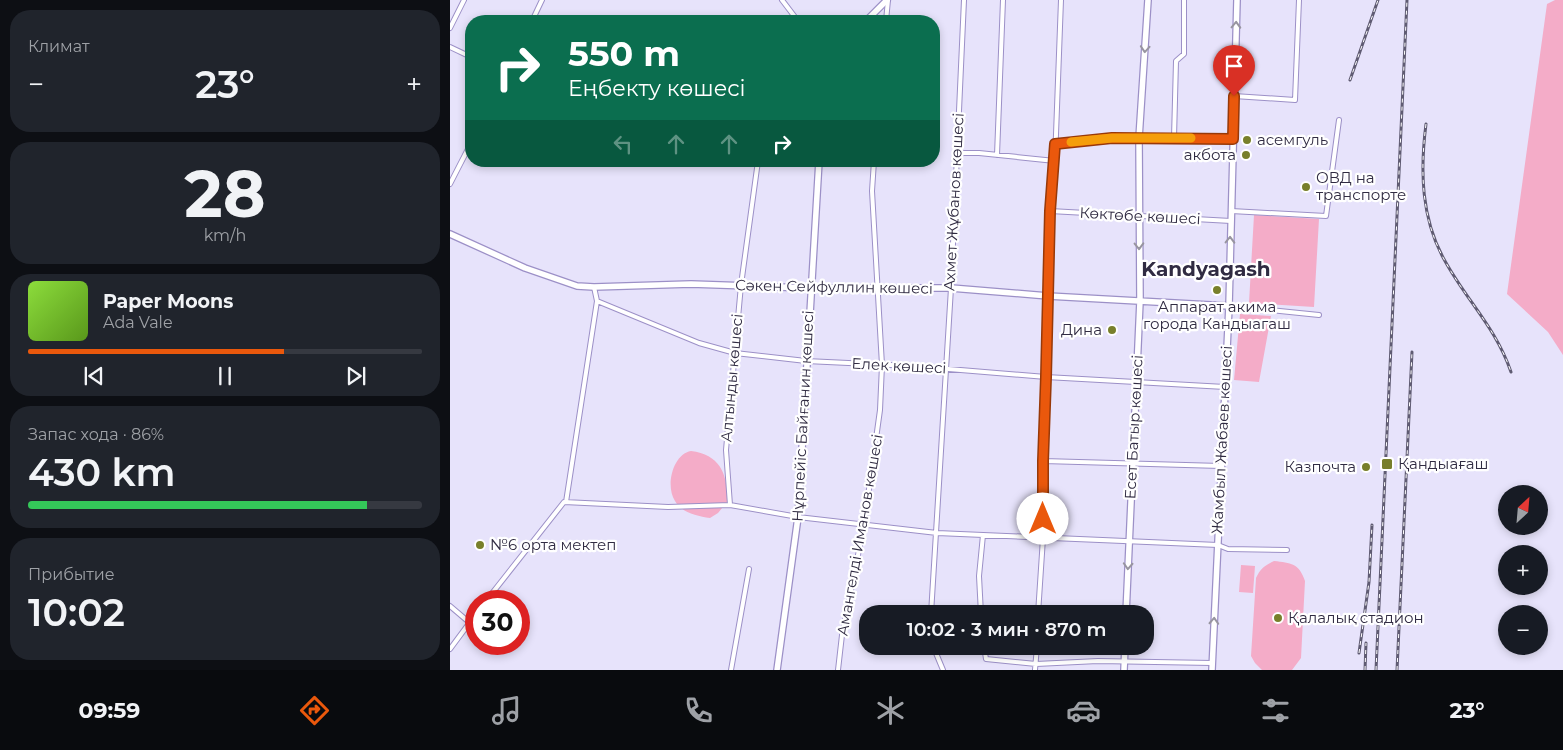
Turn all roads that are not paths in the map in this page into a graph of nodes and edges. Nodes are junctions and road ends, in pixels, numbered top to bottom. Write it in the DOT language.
graph roads {
  1 [pos="464,0"];
  2 [pos="542,0"];
  3 [pos="782,0"];
  4 [pos="888,0"];
  5 [pos="964,0"];
  6 [pos="1003,0"];
  7 [pos="1060,0"];
  8 [pos="1148,0"];
  9 [pos="1184,0"];
  10 [pos="1237,0"];
  11 [pos="1298,0"];
  12 [pos="535,15"];
  13 [pos="793,15"];
  14 [pos="872,15"];
  15 [pos="887,15"];
  16 [pos="450,28"];
  17 [pos="450,47"];
  18 [pos="465,53"];
  19 [pos="1234,96"];
  20 [pos="1339,120"];
  21 [pos="1139,138"];
  22 [pos="1174,138"];
  23 [pos="1233,139"];
  24 [pos="1055,144"];
  25 [pos="956,153"];
  26 [pos="465,155"];
  27 [pos="997,155"];
  28 [pos="1055,161"];
  29 [pos="757,167"];
  30 [pos="819,167"];
  31 [pos="874,167"];
  32 [pos="450,184"];
  33 [pos="1050,211"];
  34 [pos="1231,211"];
  35 [pos="1139,216"];
  36 [pos="1231,221"];
  37 [pos="450,234"];
  38 [pos="741,285"];
  39 [pos="594,287"];
  40 [pos="810,288"];
  41 [pos="950,288"];
  42 [pos="878,289"];
  43 [pos="1048,296"];
  44 [pos="597,301"];
  45 [pos="1140,302"];
  46 [pos="1229,306"];
  47 [pos="1319,315"];
  48 [pos="735,353"];
  49 [pos="806,361"];
  50 [pos="882,365"];
  51 [pos="945,368"];
  52 [pos="1046,377"];
  53 [pos="1136,383"];
  54 [pos="1225,387"];
  55 [pos="1043,461"];
  56 [pos="1133,463"];
  57 [pos="1221,466"];
  58 [pos="566,502"];
  59 [pos="730,505"];
  60 [pos="798,518"];
  61 [pos="864,525"];
  62 [pos="937,532"];
  63 [pos="983,535"];
  64 [pos="1042,538"];
  65 [pos="1129,540"];
  66 [pos="1218,545"];
  67 [pos="1287,550"];
  68 [pos="749,569"];
  69 [pos="495,590"];
  70 [pos="932,605"];
  71 [pos="981,605"];
  72 [pos="1038,605"];
  73 [pos="1126,605"];
  74 [pos="450,606"];
  75 [pos="465,619"];
  76 [pos="465,630"];
  77 [pos="450,649"];
  78 [pos="937,655"];
  79 [pos="986,655"];
  80 [pos="1036,655"];
  81 [pos="1124,655"];
  82 [pos="1124,662"];
  83 [pos="1212,663"];
  84 [pos="1036,664"];
  85 [pos="731,670"];
  86 [pos="777,670"];
  87 [pos="838,670"];
  88 [pos="943,670"];
  89 [pos="1035,670"];
  90 [pos="1124,670"];
  91 [pos="1212,670"];
  1 -- 16 [label="street"];
  2 -- 12 [label="street"];
  3 -- 13 [label="street"];
  4 -- 14 [label="street"];
  4 -- 15 [label="street"];
  5 -- 25 [label="street, Ахмет Жұбанов көшесі"];
  6 -- 27 [label="street"];
  7 -- 24 [label="street"];
  8 -- 21 [label="street, Есет Батыр көшесі, one-way"];
  9 -- 22 [label="street"];
  19 -- 10 [label="street, Жамбыл Жабаев көшесі, one-way"];
  11 -- 19 [label="street"];
  17 -- 18 [label="street"];
  19 -- 23 [label="street, Жамбыл Жабаев көшесі"];
  20 -- 34 [label="street"];
  21 -- 22 [label="street"];
  21 -- 24 [label="street"];
  21 -- 35 [label="street, Есет Батыр көшесі"];
  22 -- 23 [label="street"];
  23 -- 34 [label="street, Жамбыл Жабаев көшесі"];
  24 -- 28 [label="street"];
  25 -- 27 [label="street"];
  25 -- 41 [label="street, Ахмет Жұбанов көшесі"];
  26 -- 32 [label="street"];
  27 -- 28 [label="street"];
  28 -- 33 [label="street"];
  29 -- 38 [label="street, Алтынды көшесі"];
  30 -- 40 [label="street, Нұрпейіс Байғанин көшесі"];
  31 -- 42 [label="street, Амангелді Иманов көшесі"];
  33 -- 35 [label="street, Көктөбе көшесі"];
  33 -- 43 [label="street"];
  34 -- 36 [label="street, Жамбыл Жабаев көшесі"];
  35 -- 36 [label="street, Көктөбе көшесі"];
  35 -- 45 [label="street, Есет Батыр көшесі, one-way"];
  46 -- 36 [label="street, Жамбыл Жабаев көшесі, one-way"];
  37 -- 39 [label="street, Сәкен Сейфуллин көшесі"];
  38 -- 39 [label="street, Сәкен Сейфуллин көшесі"];
  38 -- 40 [label="street, Сәкен Сейфуллин көшесі"];
  38 -- 48 [label="street, Алтынды көшесі"];
  39 -- 44 [label="street"];
  40 -- 42 [label="street, Сәкен Сейфуллин көшесі"];
  40 -- 49 [label="street, Нұрпейіс Байғанин көшесі"];
  41 -- 42 [label="street, Сәкен Сейфуллин көшесі"];
  41 -- 43 [label="street, Сәкен Сейфуллин көшесі"];
  41 -- 51 [label="street, Ахмет Жұбанов көшесі"];
  42 -- 50 [label="street, Амангелді Иманов көшесі"];
  43 -- 45 [label="street, Сәкен Сейфуллин көшесі"];
  43 -- 52 [label="street"];
  44 -- 48 [label="street, Елек көшесі"];
  44 -- 58 [label="street"];
  45 -- 46 [label="street, Сәкен Сейфуллин көшесі"];
  45 -- 53 [label="street, Есет Батыр көшесі"];
  46 -- 47 [label="street"];
  46 -- 54 [label="street, Жамбыл Жабаев көшесі"];
  48 -- 49 [label="street, Елек көшесі"];
  48 -- 59 [label="street, Алтынды көшесі"];
  49 -- 50 [label="street, Елек көшесі"];
  49 -- 60 [label="street, Нұрпейіс Байғанин көшесі"];
  50 -- 51 [label="street, Елек көшесі"];
  50 -- 61 [label="street, Амангелді Иманов көшесі"];
  51 -- 52 [label="street, Елек көшесі"];
  51 -- 62 [label="street, Ахмет Жұбанов көшесі"];
  52 -- 53 [label="street, Елек көшесі"];
  52 -- 55 [label="street"];
  53 -- 54 [label="street, Елек көшесі"];
  53 -- 56 [label="street, Есет Батыр көшесі"];
  54 -- 57 [label="street, Жамбыл Жабаев көшесі"];
  55 -- 56 [label="street"];
  55 -- 64 [label="street"];
  56 -- 57 [label="street"];
  56 -- 65 [label="street, Есет Батыр көшесі"];
  57 -- 66 [label="street, Жамбыл Жабаев көшесі"];
  58 -- 59 [label="street"];
  58 -- 69 [label="street"];
  59 -- 60 [label="street"];
  60 -- 61 [label="street"];
  60 -- 86 [label="street, Нұрпейіс Байғанин көшесі"];
  61 -- 62 [label="street"];
  61 -- 87 [label="street, Амангелді Иманов көшесі"];
  62 -- 63 [label="street"];
  62 -- 70 [label="street, Ахмет Жұбанов көшесі"];
  63 -- 64 [label="street"];
  63 -- 71 [label="street"];
  64 -- 65 [label="street"];
  64 -- 72 [label="street"];
  65 -- 66 [label="street"];
  65 -- 73 [label="street, Есет Батыр көшесі, one-way"];
  66 -- 67 [label="street"];
  83 -- 66 [label="street, Жамбыл Жабаев көшесі, one-way"];
  68 -- 85 [label="street"];
  74 -- 75 [label="street"];
  76 -- 77 [label="street"];
  78 -- 88 [label="street"];
  79 -- 84 [label="street"];
  80 -- 84 [label="street"];
  81 -- 82 [label="street"];
  82 -- 83 [label="street"];
  82 -- 84 [label="street"];
  82 -- 90 [label="street"];
  83 -- 91 [label="street, Жамбыл Жабаев көшесі"];
  84 -- 89 [label="street"];
}
